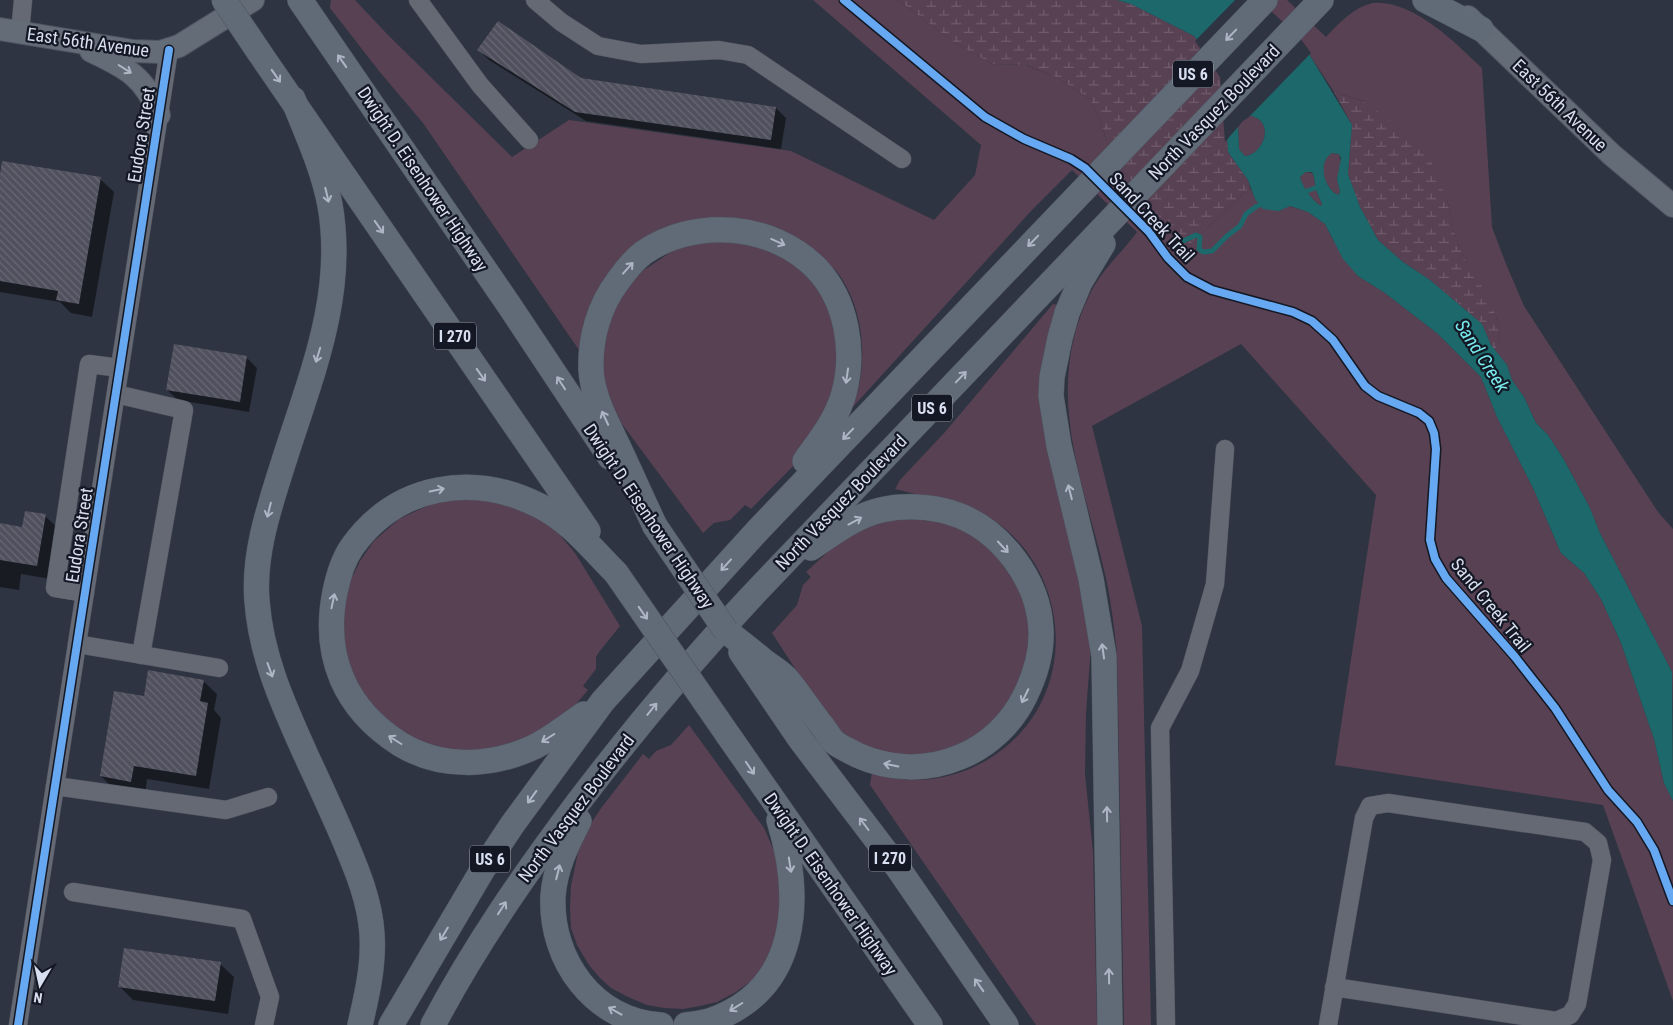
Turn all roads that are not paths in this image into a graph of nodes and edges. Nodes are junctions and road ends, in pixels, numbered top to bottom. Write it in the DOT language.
graph roads {
  1 [pos="23,0"];
  2 [pos="224,0"];
  3 [pos="253,0"];
  4 [pos="418,0"];
  5 [pos="535,0"];
  6 [pos="1264,0"];
  7 [pos="1321,0"];
  8 [pos="1338,0"];
  9 [pos="1425,0"];
  10 [pos="1450,0"];
  11 [pos="1464,0"];
  12 [pos="306,9"];
  13 [pos="1296,26"];
  14 [pos="1481,29"];
  15 [pos="10,31"];
  16 [pos="65,39"];
  17 [pos="169,50"];
  18 [pos="293,99"];
  19 [pos="159,115"];
  20 [pos="529,140"];
  21 [pos="902,159"];
  22 [pos="1673,206"];
  23 [pos="1102,236"];
  24 [pos="120,368"];
  25 [pos="116,394"];
  26 [pos="1225,449"];
  27 [pos="655,526"];
  28 [pos="759,528"];
  29 [pos="616,573"];
  30 [pos="770,577"];
  31 [pos="85,592"];
  32 [pos="77,644"];
  33 [pos="141,655"];
  34 [pos="219,668"];
  35 [pos="777,685"];
  36 [pos="602,701"];
  37 [pos="610,761"];
  38 [pos="55,786"];
  39 [pos="268,797"];
  40 [pos="772,801"];
  41 [pos="73,892"];
  42 [pos="1334,987"];
  43 [pos="18,1025"];
  44 [pos="264,1025"];
  45 [pos="360,1025"];
  46 [pos="391,1025"];
  47 [pos="433,1025"];
  48 [pos="661,1025"];
  49 [pos="686,1025"];
  50 [pos="930,1025"];
  51 [pos="1006,1025"];
  52 [pos="1110,1025"];
  53 [pos="1166,1025"];
  54 [pos="1328,1025"];
  1 -- 15 [label="street"];
  2 -- 18 [label="highway, Dwight D. Eisenhower Highway / I 270, one-way, bridge"];
  3 -- 17 [label="main road, East 56th Avenue"];
  4 -- 20 [label="street"];
  5 -- 21 [label="street"];
  6 -- 28 [label="highway, US 6, one-way"];
  7 -- 13 [label="highway, North Vasquez Boulevard / US 6"];
  8 -- 13 [label="highway"];
  9 -- 14 [label="highway"];
  10 -- 14 [label="main road, East 56th Avenue"];
  11 -- 14 [label="highway"];
  27 -- 12 [label="highway, Dwight D. Eisenhower Highway, one-way"];
  13 -- 23 [label="highway, North Vasquez Boulevard / US 6"];
  14 -- 22 [label="main road, East 56th Avenue"];
  15 -- 16 [label="main road, East 56th Avenue"];
  16 -- 17 [label="main road, East 56th Avenue"];
  16 -- 19 [label="main road, one-way"];
  17 -- 19 [label="street, Eudora Street"];
  18 -- 29 [label="highway, Dwight D. Eisenhower Highway / I 270, one-way"];
  18 -- 45 [label="highway, one-way"];
  19 -- 24 [label="street, Eudora Street"];
  30 -- 23 [label="highway, North Vasquez Boulevard / US 6, one-way"];
  52 -- 23 [label="highway, one-way"];
  24 -- 25 [label="street, Eudora Street"];
  24 -- 31 [label="street"];
  25 -- 31 [label="street, Eudora Street"];
  25 -- 33 [label="street"];
  26 -- 53 [label="street"];
  27 -- 28 [label="highway, one-way"];
  27 -- 35 [label="highway, Dwight D. Eisenhower Highway, bridge"];
  28 -- 36 [label="highway, US 6, one-way"];
  36 -- 29 [label="highway, one-way"];
  29 -- 40 [label="highway, Dwight D. Eisenhower Highway / I 270, one-way, bridge"];
  30 -- 35 [label="highway, one-way"];
  37 -- 30 [label="highway, North Vasquez Boulevard / US 6, one-way"];
  31 -- 32 [label="street, Eudora Street"];
  32 -- 33 [label="street"];
  32 -- 38 [label="street, Eudora Street"];
  33 -- 34 [label="street"];
  51 -- 35 [label="highway, I 270, one-way"];
  36 -- 46 [label="highway, US 6, one-way"];
  47 -- 37 [label="highway, North Vasquez Boulevard / US 6, one-way"];
  48 -- 37 [label="highway, one-way"];
  38 -- 39 [label="street"];
  38 -- 43 [label="street, Eudora Street"];
  40 -- 49 [label="highway, one-way"];
  40 -- 50 [label="highway, Dwight D. Eisenhower Highway / I 270"];
  41 -- 44 [label="street"];
  42 -- 42 [label="street"];
  42 -- 54 [label="street"];
}
